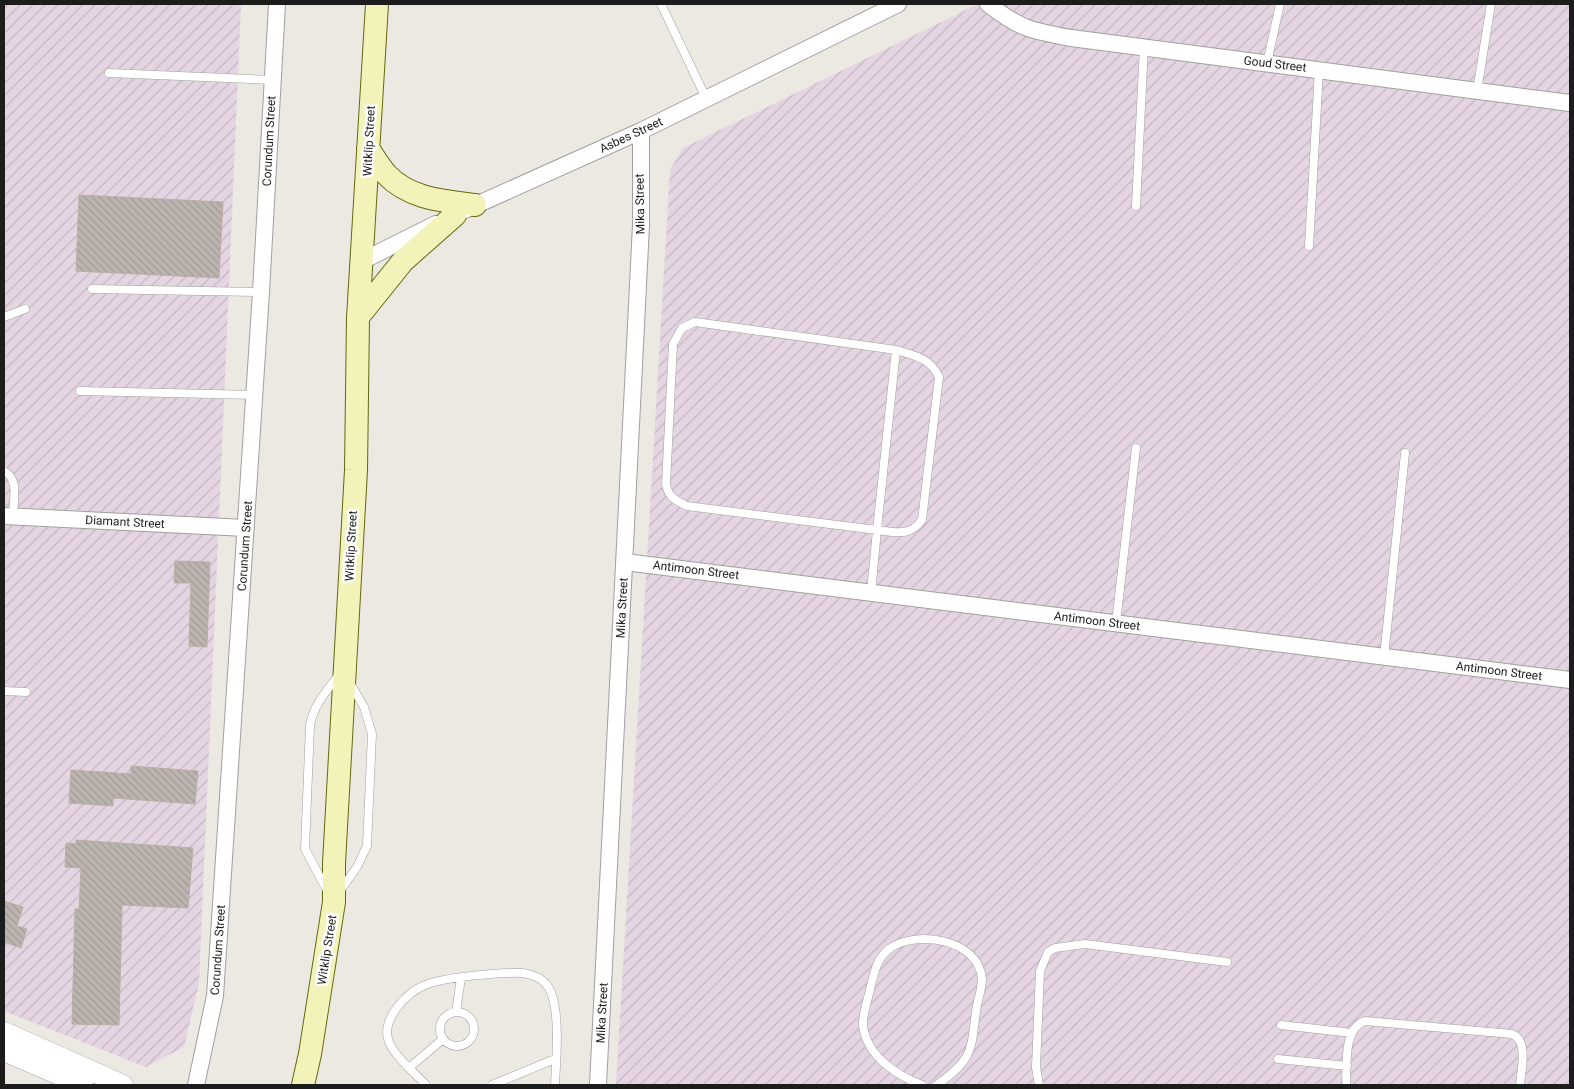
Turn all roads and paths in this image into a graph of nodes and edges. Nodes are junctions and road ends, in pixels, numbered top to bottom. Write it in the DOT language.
graph roads {
  1 [pos="276,4"];
  2 [pos="377,4"];
  3 [pos="661,4"];
  4 [pos="898,4"];
  5 [pos="988,4"];
  6 [pos="1280,4"];
  7 [pos="1491,4"];
  8 [pos="1144,47"];
  9 [pos="1267,63"];
  10 [pos="1319,70"];
  11 [pos="109,73"];
  12 [pos="272,80"];
  13 [pos="1477,90"];
  14 [pos="706,98"];
  15 [pos="1570,102"];
  16 [pos="641,131"];
  17 [pos="368,148"];
  18 [pos="475,205"];
  19 [pos="1136,206"];
  20 [pos="455,215"];
  21 [pos="1309,246"];
  22 [pos="362,261"];
  23 [pos="92,288"];
  24 [pos="261,292"];
  25 [pos="24,309"];
  26 [pos="4,317"];
  27 [pos="358,318"];
  28 [pos="896,350"];
  29 [pos="80,391"];
  30 [pos="254,395"];
  31 [pos="1136,448"];
  32 [pos="1405,453"];
  33 [pos="4,471"];
  34 [pos="8,517"];
  35 [pos="246,528"];
  36 [pos="877,530"];
  37 [pos="624,562"];
  38 [pos="871,592"];
  39 [pos="1116,623"];
  40 [pos="1384,657"];
  41 [pos="344,671"];
  42 [pos="1570,680"];
  43 [pos="4,690"];
  44 [pos="26,692"];
  45 [pos="334,901"];
  46 [pos="1227,962"];
  47 [pos="461,978"];
  48 [pos="456,1012"];
  49 [pos="1281,1025"];
  50 [pos="4,1032"];
  51 [pos="1352,1033"];
  52 [pos="443,1039"];
  53 [pos="4,1051"];
  54 [pos="555,1059"];
  55 [pos="1278,1059"];
  56 [pos="1347,1066"];
  57 [pos="410,1067"];
  58 [pos="305,1083"];
  59 [pos="83,1085"];
  60 [pos="123,1085"];
  61 [pos="196,1085"];
  62 [pos="426,1085"];
  63 [pos="492,1085"];
  64 [pos="555,1085"];
  65 [pos="598,1085"];
  66 [pos="922,1085"];
  67 [pos="938,1085"];
  68 [pos="1040,1085"];
  69 [pos="1346,1085"];
  70 [pos="1520,1085"];
  1 -- 12 [label="street, Corundum Street"];
  2 -- 17 [label="main road, Witklip Street"];
  3 -- 14 [label="lane"];
  4 -- 14 [label="street, Asbes Street"];
  5 -- 8 [label="street, Goud Street"];
  6 -- 9 [label="lane"];
  7 -- 13 [label="lane"];
  8 -- 9 [label="street, Goud Street"];
  8 -- 19 [label="lane"];
  9 -- 10 [label="street, Goud Street"];
  10 -- 13 [label="street, Goud Street"];
  10 -- 21 [label="lane"];
  11 -- 12 [label="lane"];
  12 -- 24 [label="street, Corundum Street"];
  13 -- 15 [label="street, Goud Street"];
  14 -- 16 [label="street, Asbes Street"];
  16 -- 18 [label="street, Asbes Street"];
  16 -- 37 [label="street, Mika Street"];
  17 -- 18 [label="main road"];
  17 -- 22 [label="main road, Witklip Street"];
  18 -- 20 [label="street, Asbes Street"];
  20 -- 22 [label="street, Asbes Street"];
  20 -- 27 [label="main road"];
  22 -- 27 [label="main road, Witklip Street"];
  23 -- 24 [label="lane"];
  24 -- 30 [label="street, Corundum Street"];
  25 -- 26 [label="lane"];
  27 -- 41 [label="main road, Witklip Street"];
  28 -- 36 [label="lane"];
  28 -- 36 [label="lane"];
  28 -- 36 [label="lane"];
  29 -- 30 [label="lane"];
  30 -- 35 [label="street, Corundum Street"];
  31 -- 39 [label="lane"];
  32 -- 40 [label="lane"];
  33 -- 34 [label="lane"];
  34 -- 35 [label="street, Diamant Street"];
  35 -- 61 [label="street, Corundum Street"];
  36 -- 38 [label="lane"];
  37 -- 38 [label="street, Antimoon Street"];
  37 -- 65 [label="street, Mika Street"];
  38 -- 39 [label="street, Antimoon Street"];
  39 -- 40 [label="street, Antimoon Street"];
  40 -- 42 [label="street, Antimoon Street"];
  41 -- 45 [label="main road, Witklip Street"];
  41 -- 45 [label="lane"];
  41 -- 45 [label="lane"];
  43 -- 44 [label="lane"];
  45 -- 58 [label="main road, Witklip Street"];
  46 -- 68 [label="lane"];
  47 -- 48 [label="lane"];
  47 -- 54 [label="lane"];
  47 -- 57 [label="lane"];
  48 -- 52 [label="lane"];
  48 -- 52 [label="lane"];
  49 -- 51 [label="lane"];
  50 -- 60 [label="street"];
  51 -- 56 [label="lane"];
  51 -- 70 [label="lane"];
  52 -- 57 [label="lane"];
  53 -- 59 [label="street"];
  54 -- 63 [label="lane"];
  54 -- 64 [label="lane"];
  55 -- 56 [label="lane"];
  56 -- 69 [label="lane"];
  57 -- 62 [label="lane"];
  66 -- 67 [label="lane"];
}
